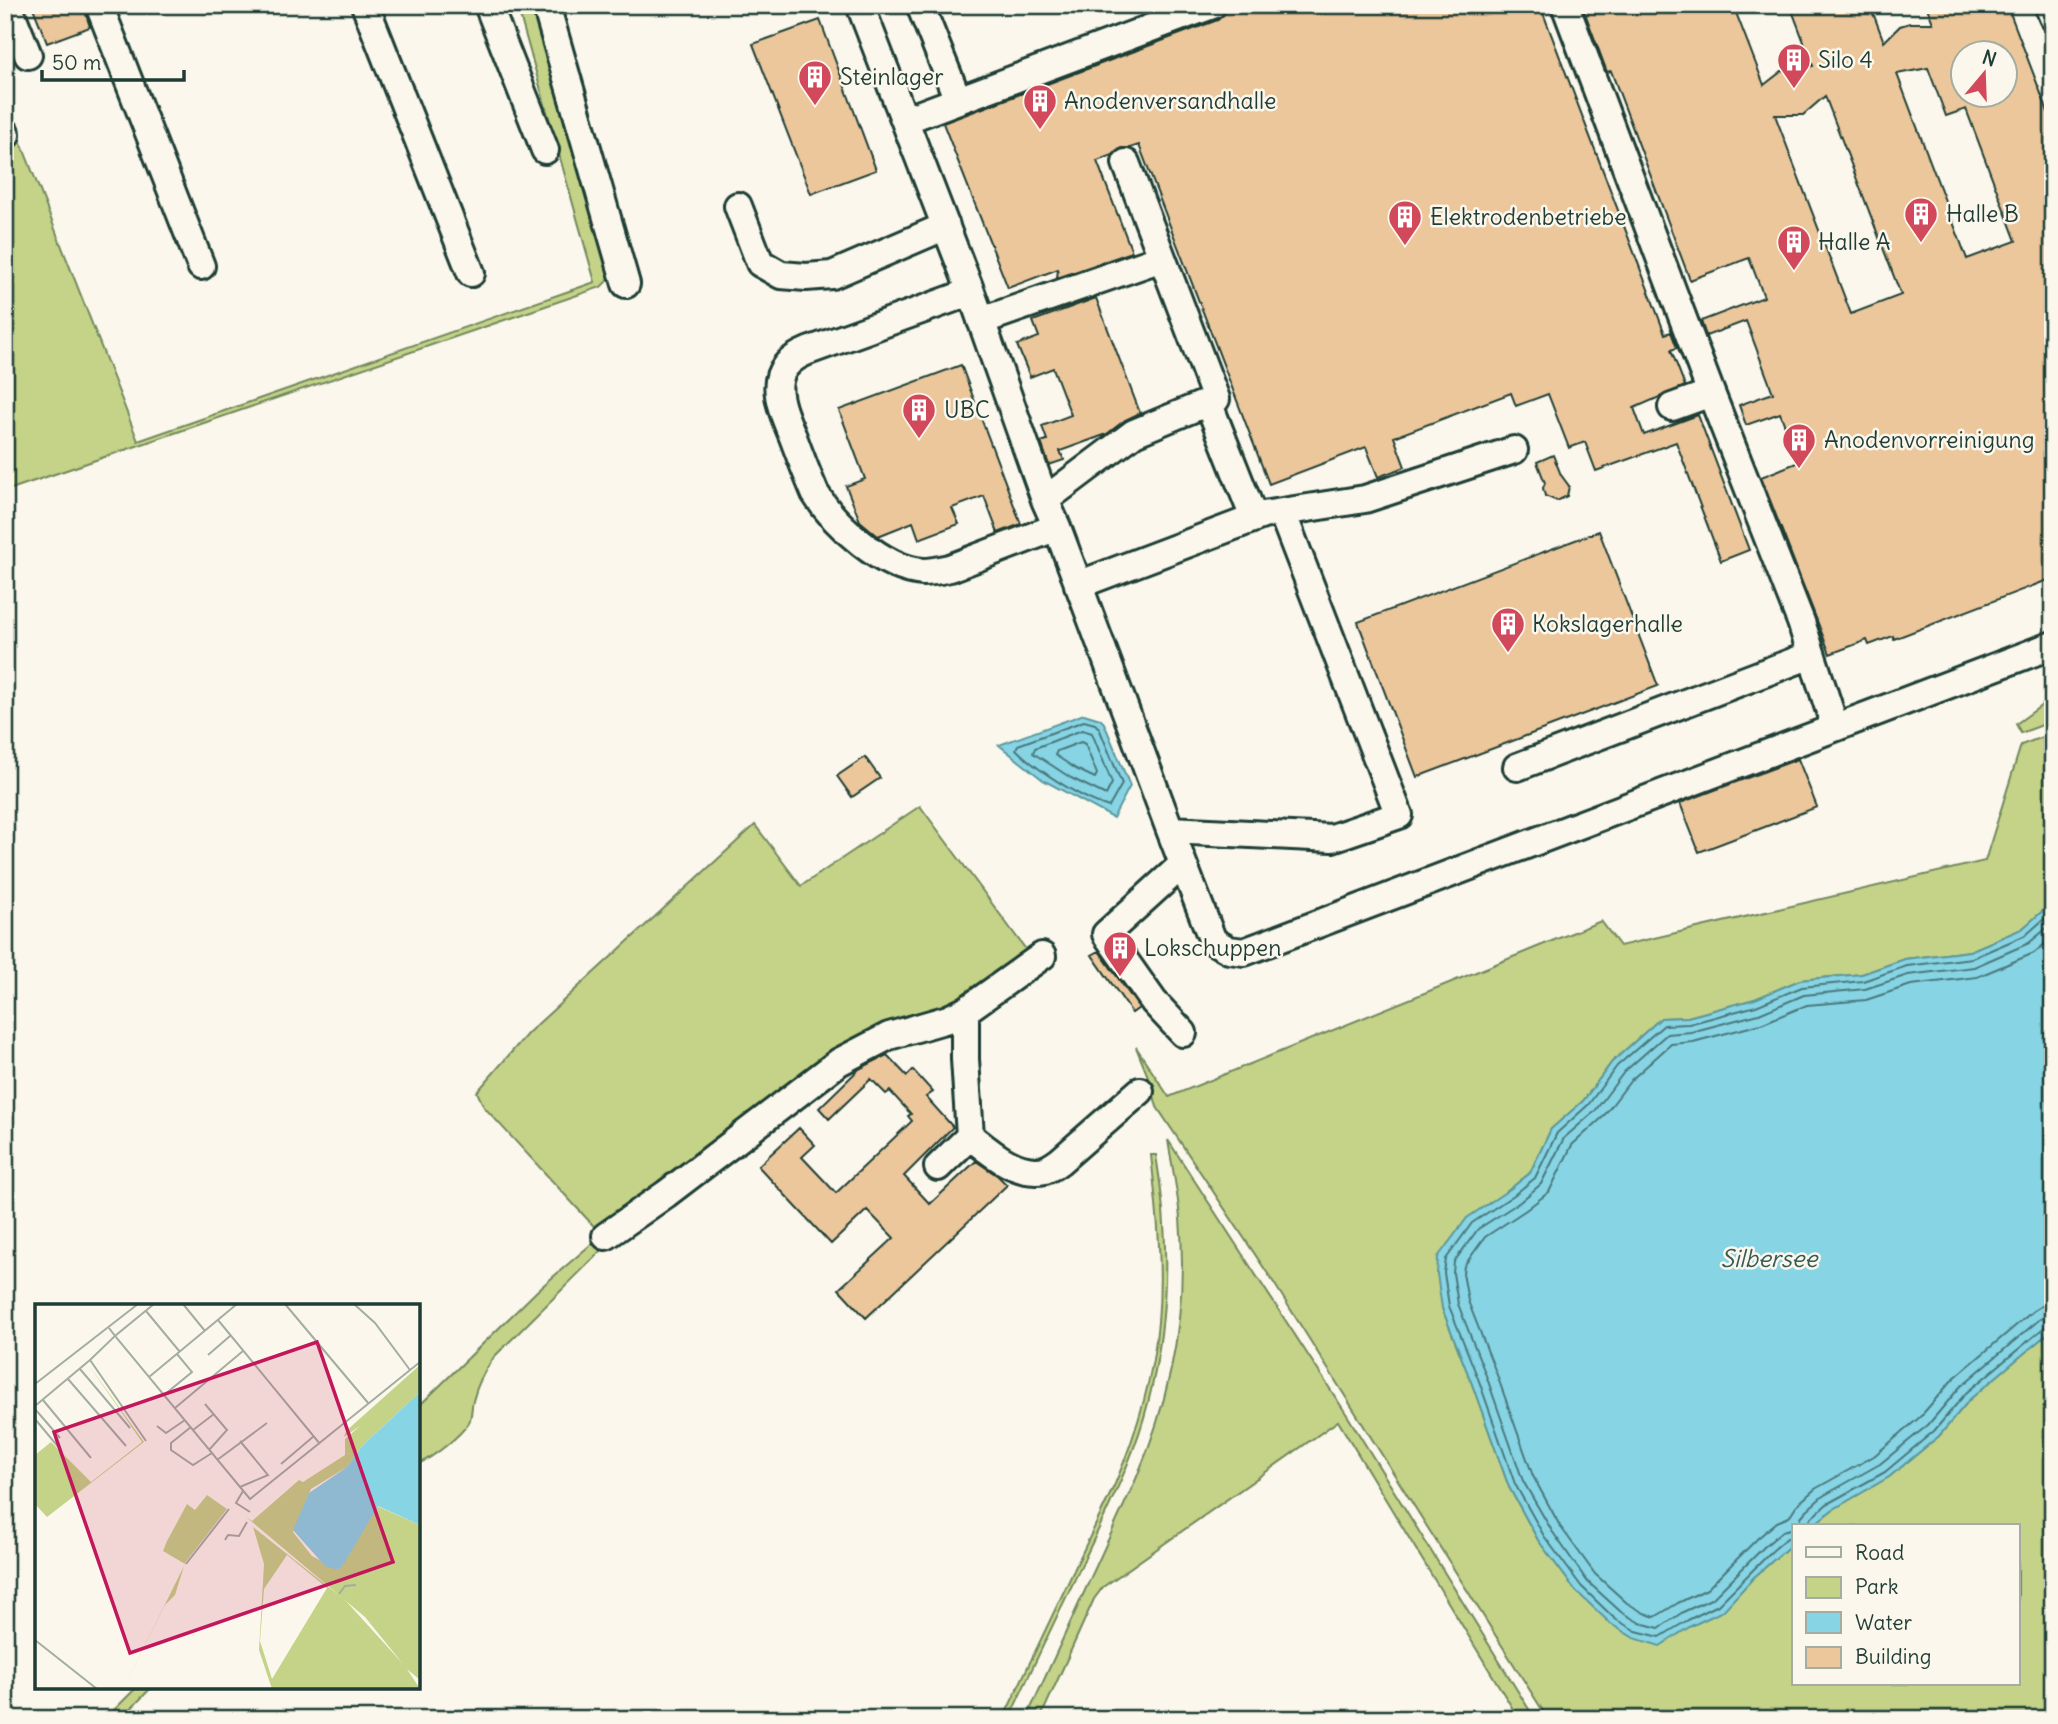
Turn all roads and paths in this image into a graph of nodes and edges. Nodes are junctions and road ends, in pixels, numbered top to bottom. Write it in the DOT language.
graph roads {
  1 [pos="8,5"];
  2 [pos="99,5"];
  3 [pos="365,5"];
  4 [pos="488,5"];
  5 [pos="546,5"];
  6 [pos="860,5"];
  7 [pos="920,5"];
  8 [pos="1212,5"];
  9 [pos="1564,5"];
  10 [pos="2048,5"];
  11 [pos="2053,18"];
  12 [pos="27,55"];
  13 [pos="958,100"];
  14 [pos="905,120"];
  15 [pos="545,150"];
  16 [pos="1126,163"];
  17 [pos="738,206"];
  18 [pos="946,226"];
  19 [pos="1162,258"];
  20 [pos="201,266"];
  21 [pos="471,273"];
  22 [pos="626,284"];
  23 [pos="971,292"];
  24 [pos="981,321"];
  25 [pos="1711,393"];
  26 [pos="1208,402"];
  27 [pos="1672,407"];
  28 [pos="1514,450"];
  29 [pos="1045,499"];
  30 [pos="1282,512"];
  31 [pos="1254,518"];
  32 [pos="1058,527"];
  33 [pos="1078,585"];
  34 [pos="2053,645"];
  35 [pos="1811,655"];
  36 [pos="1835,727"];
  37 [pos="1517,767"];
  38 [pos="1170,830"];
  39 [pos="1183,864"];
  40 [pos="1042,956"];
  41 [pos="965,1011"];
  42 [pos="1183,1032"];
  43 [pos="1140,1091"];
  44 [pos="970,1136"];
  45 [pos="937,1167"];
  46 [pos="606,1236"];
  1 -- 12 [label="lane"];
  2 -- 20 [label="lane"];
  3 -- 21 [label="lane"];
  4 -- 15 [label="lane"];
  5 -- 22 [label="lane"];
  6 -- 14 [label="lane"];
  7 -- 13 [label="lane"];
  8 -- 13 [label="lane"];
  9 -- 25 [label="lane"];
  10 -- 11 [label="lane"];
  13 -- 14 [label="lane"];
  14 -- 18 [label="lane"];
  16 -- 19 [label="lane"];
  17 -- 18 [label="lane"];
  18 -- 23 [label="lane"];
  19 -- 24 [label="lane"];
  19 -- 26 [label="lane"];
  23 -- 24 [label="lane"];
  23 -- 32 [label="lane"];
  24 -- 29 [label="lane"];
  25 -- 27 [label="lane"];
  25 -- 35 [label="lane"];
  26 -- 29 [label="lane"];
  26 -- 31 [label="lane"];
  28 -- 30 [label="lane"];
  29 -- 32 [label="lane"];
  30 -- 31 [label="lane"];
  30 -- 38 [label="lane"];
  31 -- 33 [label="lane"];
  32 -- 33 [label="lane"];
  33 -- 38 [label="lane"];
  34 -- 36 [label="lane"];
  35 -- 36 [label="lane"];
  35 -- 37 [label="lane"];
  36 -- 39 [label="lane"];
  38 -- 39 [label="lane"];
  39 -- 42 [label="lane"];
  40 -- 41 [label="lane"];
  41 -- 44 [label="lane"];
  41 -- 46 [label="lane"];
  43 -- 44 [label="lane"];
  44 -- 45 [label="lane"];
}
